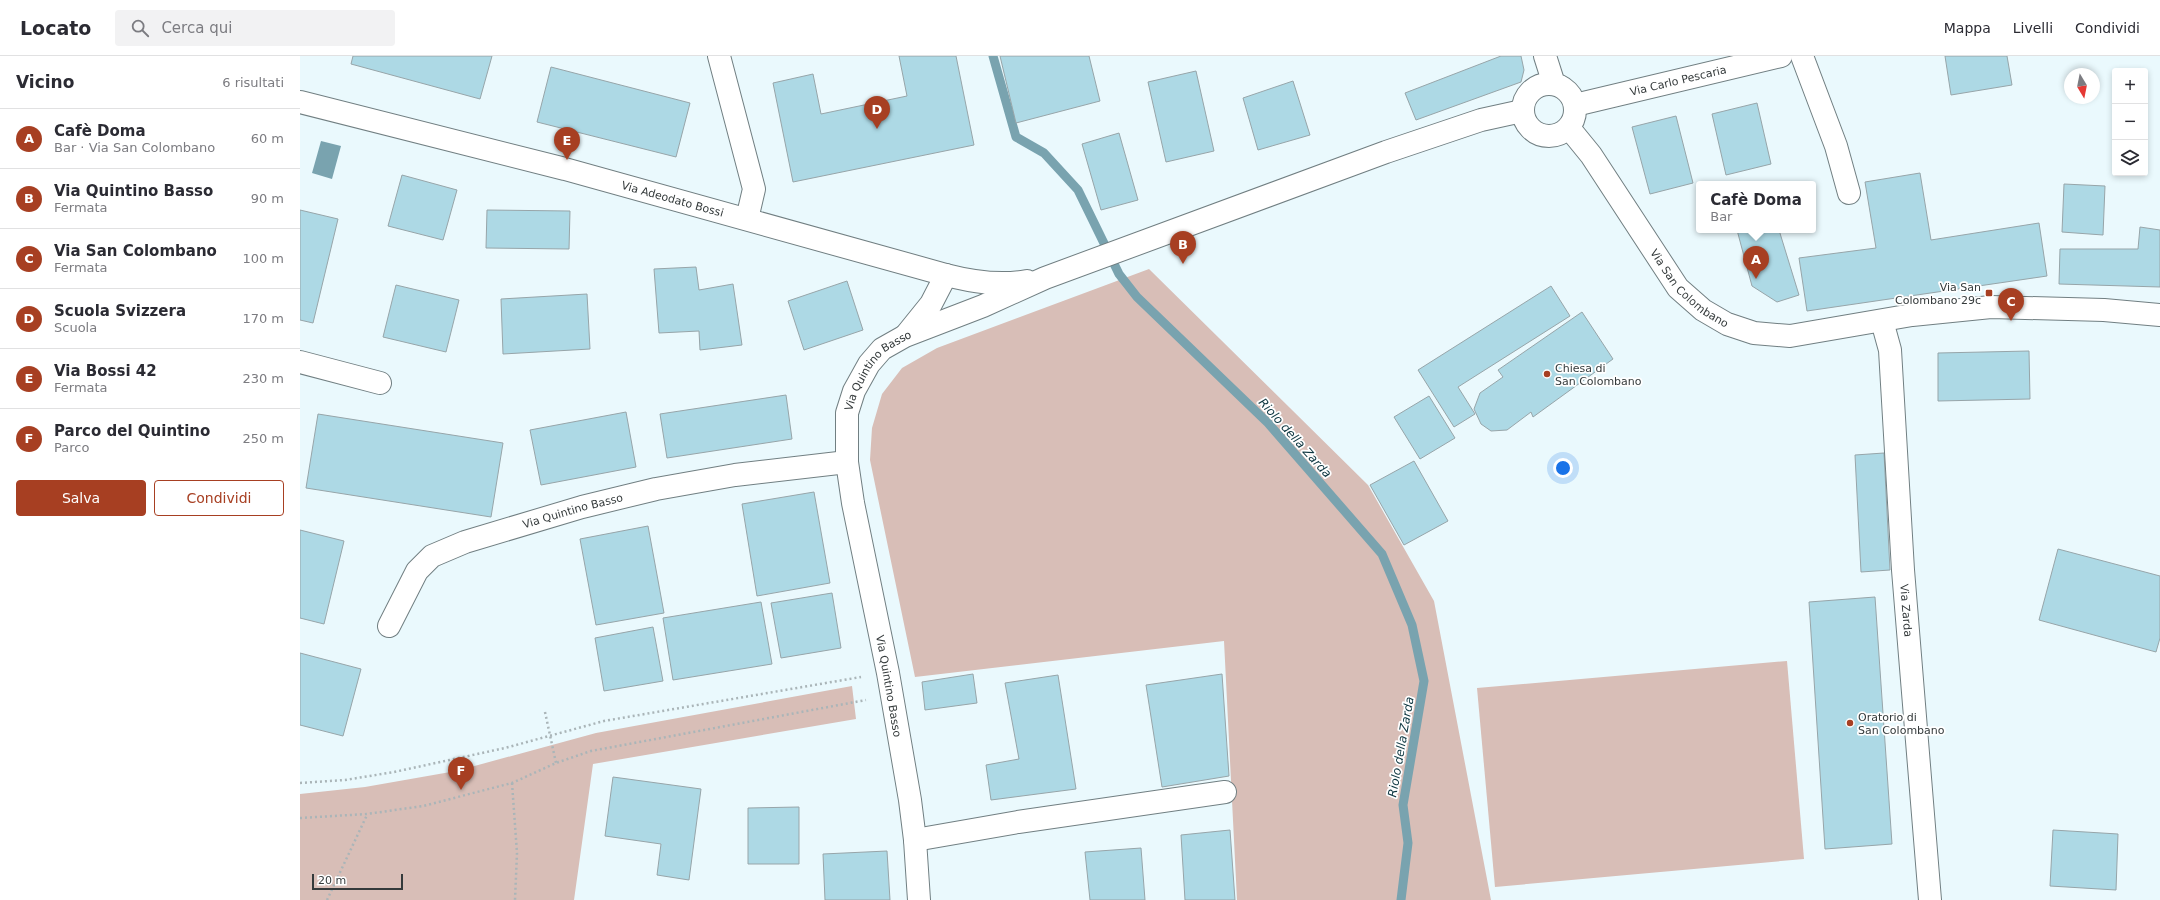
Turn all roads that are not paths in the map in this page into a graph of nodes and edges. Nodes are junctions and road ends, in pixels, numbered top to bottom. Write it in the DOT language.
graph roads {
  1 [pos="719,56"];
  2 [pos="1545,56"];
  3 [pos="1781,56"];
  4 [pos="1802,56"];
  5 [pos="1551,83"];
  6 [pos="300,102"];
  7 [pos="1575,104"];
  8 [pos="1522,111"];
  9 [pos="1569,128"];
  10 [pos="1849,193"];
  11 [pos="747,219"];
  12 [pos="946,275"];
  13 [pos="1046,278"];
  14 [pos="2160,315"];
  15 [pos="1882,321"];
  16 [pos="905,336"];
  17 [pos="300,362"];
  18 [pos="380,383"];
  19 [pos="847,462"];
  20 [pos="389,626"];
  21 [pos="1225,792"];
  22 [pos="915,840"];
  23 [pos="919,900"];
  24 [pos="1930,900"];
  1 -- 11 [label="street"];
  2 -- 5 [label="street"];
  3 -- 7 [label="street, Via Carlo Pescaria"];
  4 -- 10 [label="street"];
  5 -- 7 [label="street"];
  5 -- 8 [label="street"];
  6 -- 11 [label="street, Via Adeodato Bossi"];
  7 -- 9 [label="street"];
  8 -- 9 [label="street"];
  8 -- 13 [label="street, Via Quintino Basso"];
  9 -- 15 [label="street, Via San Colombano"];
  11 -- 12 [label="street, Via Adeodato Bossi"];
  12 -- 13 [label="street, Via Adeodato Bossi"];
  12 -- 16 [label="street"];
  13 -- 16 [label="street, Via Quintino Basso"];
  14 -- 15 [label="street, Via San Colombano"];
  15 -- 24 [label="street, Via Zarda"];
  16 -- 19 [label="street, Via Quintino Basso"];
  17 -- 18 [label="street"];
  19 -- 20 [label="street, Via Quintino Basso"];
  19 -- 22 [label="street, Via Quintino Basso"];
  21 -- 22 [label="street"];
  22 -- 23 [label="street, Via Quintino Basso"];
}
